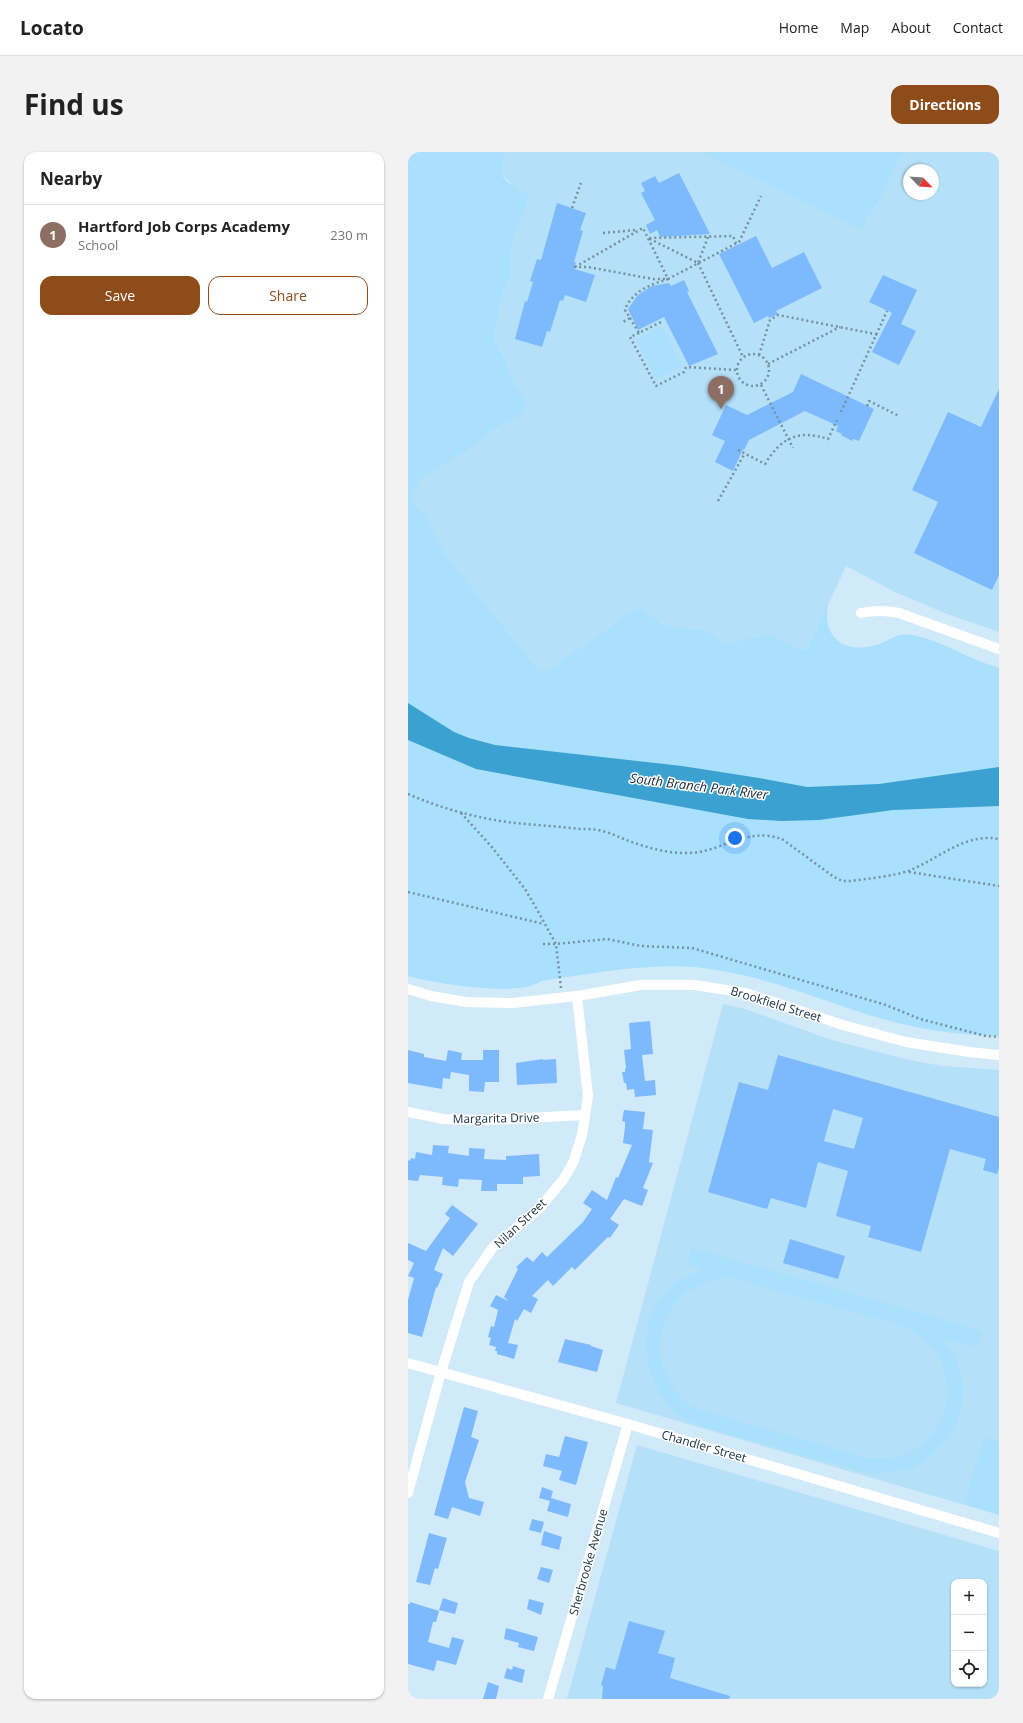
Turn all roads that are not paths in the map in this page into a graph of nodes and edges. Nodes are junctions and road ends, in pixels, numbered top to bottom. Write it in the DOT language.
graph roads {
  1 [pos="861,613"];
  2 [pos="999,649"];
  3 [pos="408,989"];
  4 [pos="577,996"];
  5 [pos="999,1055"];
  6 [pos="408,1112"];
  7 [pos="585,1115"];
  8 [pos="408,1363"];
  9 [pos="441,1372"];
  10 [pos="628,1424"];
  11 [pos="408,1493"];
  12 [pos="999,1533"];
  13 [pos="548,1699"];
  1 -- 2 [label="street"];
  3 -- 4 [label="street, Brookfield Street"];
  4 -- 5 [label="street, Brookfield Street"];
  4 -- 7 [label="street, Nilan Street"];
  6 -- 7 [label="street, Margarita Drive"];
  7 -- 9 [label="street, Nilan Street"];
  8 -- 9 [label="street, Chandler Street"];
  9 -- 10 [label="street, Chandler Street"];
  9 -- 11 [label="street, Nilan Street"];
  10 -- 12 [label="street, Chandler Street"];
  10 -- 13 [label="street, Sherbrooke Avenue"];
}
